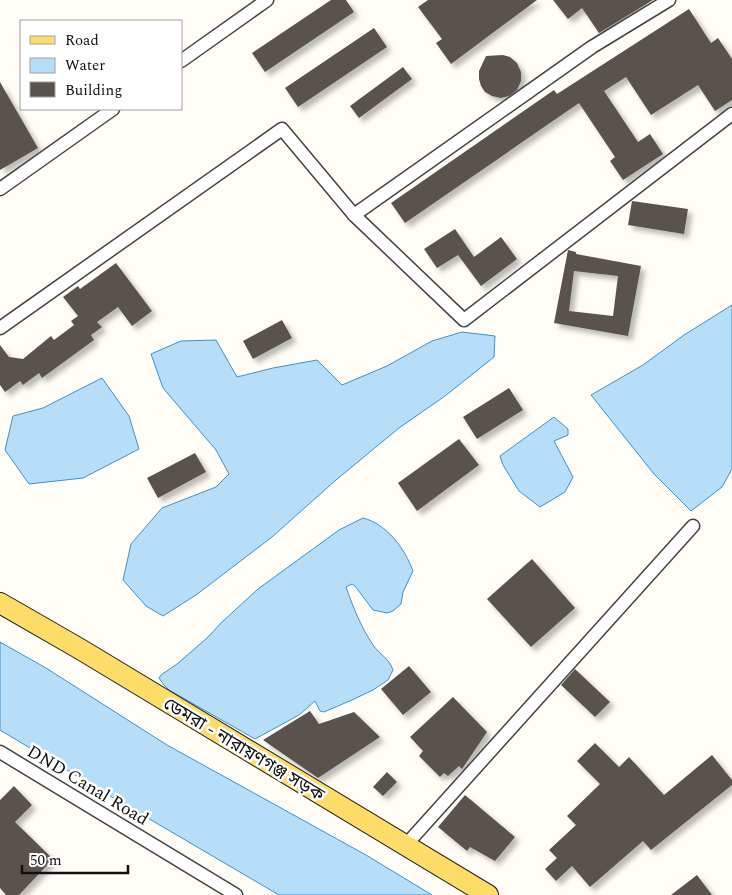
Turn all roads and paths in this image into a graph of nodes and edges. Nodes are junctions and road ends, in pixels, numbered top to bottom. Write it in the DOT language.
graph roads {
  1 [pos="267,0"];
  2 [pos="669,0"];
  3 [pos="182,60"];
  4 [pos="113,110"];
  5 [pos="732,114"];
  6 [pos="0,189"];
  7 [pos="354,215"];
  8 [pos="0,328"];
  9 [pos="693,526"];
  10 [pos="0,603"];
  11 [pos="0,752"];
  12 [pos="405,846"];
  13 [pos="236,895"];
  14 [pos="488,895"];
  1 -- 3 [label="street"];
  2 -- 7 [label="street"];
  4 -- 6 [label="street"];
  5 -- 7 [label="street"];
  7 -- 8 [label="street"];
  9 -- 12 [label="street"];
  10 -- 12 [label="main road, ডেমরা - নারায়ণগঞ্জ সড়ক"];
  11 -- 13 [label="street, DND Canal Road"];
  12 -- 14 [label="main road, ডেমরা - নারায়ণগঞ্জ সড়ক"];
}
